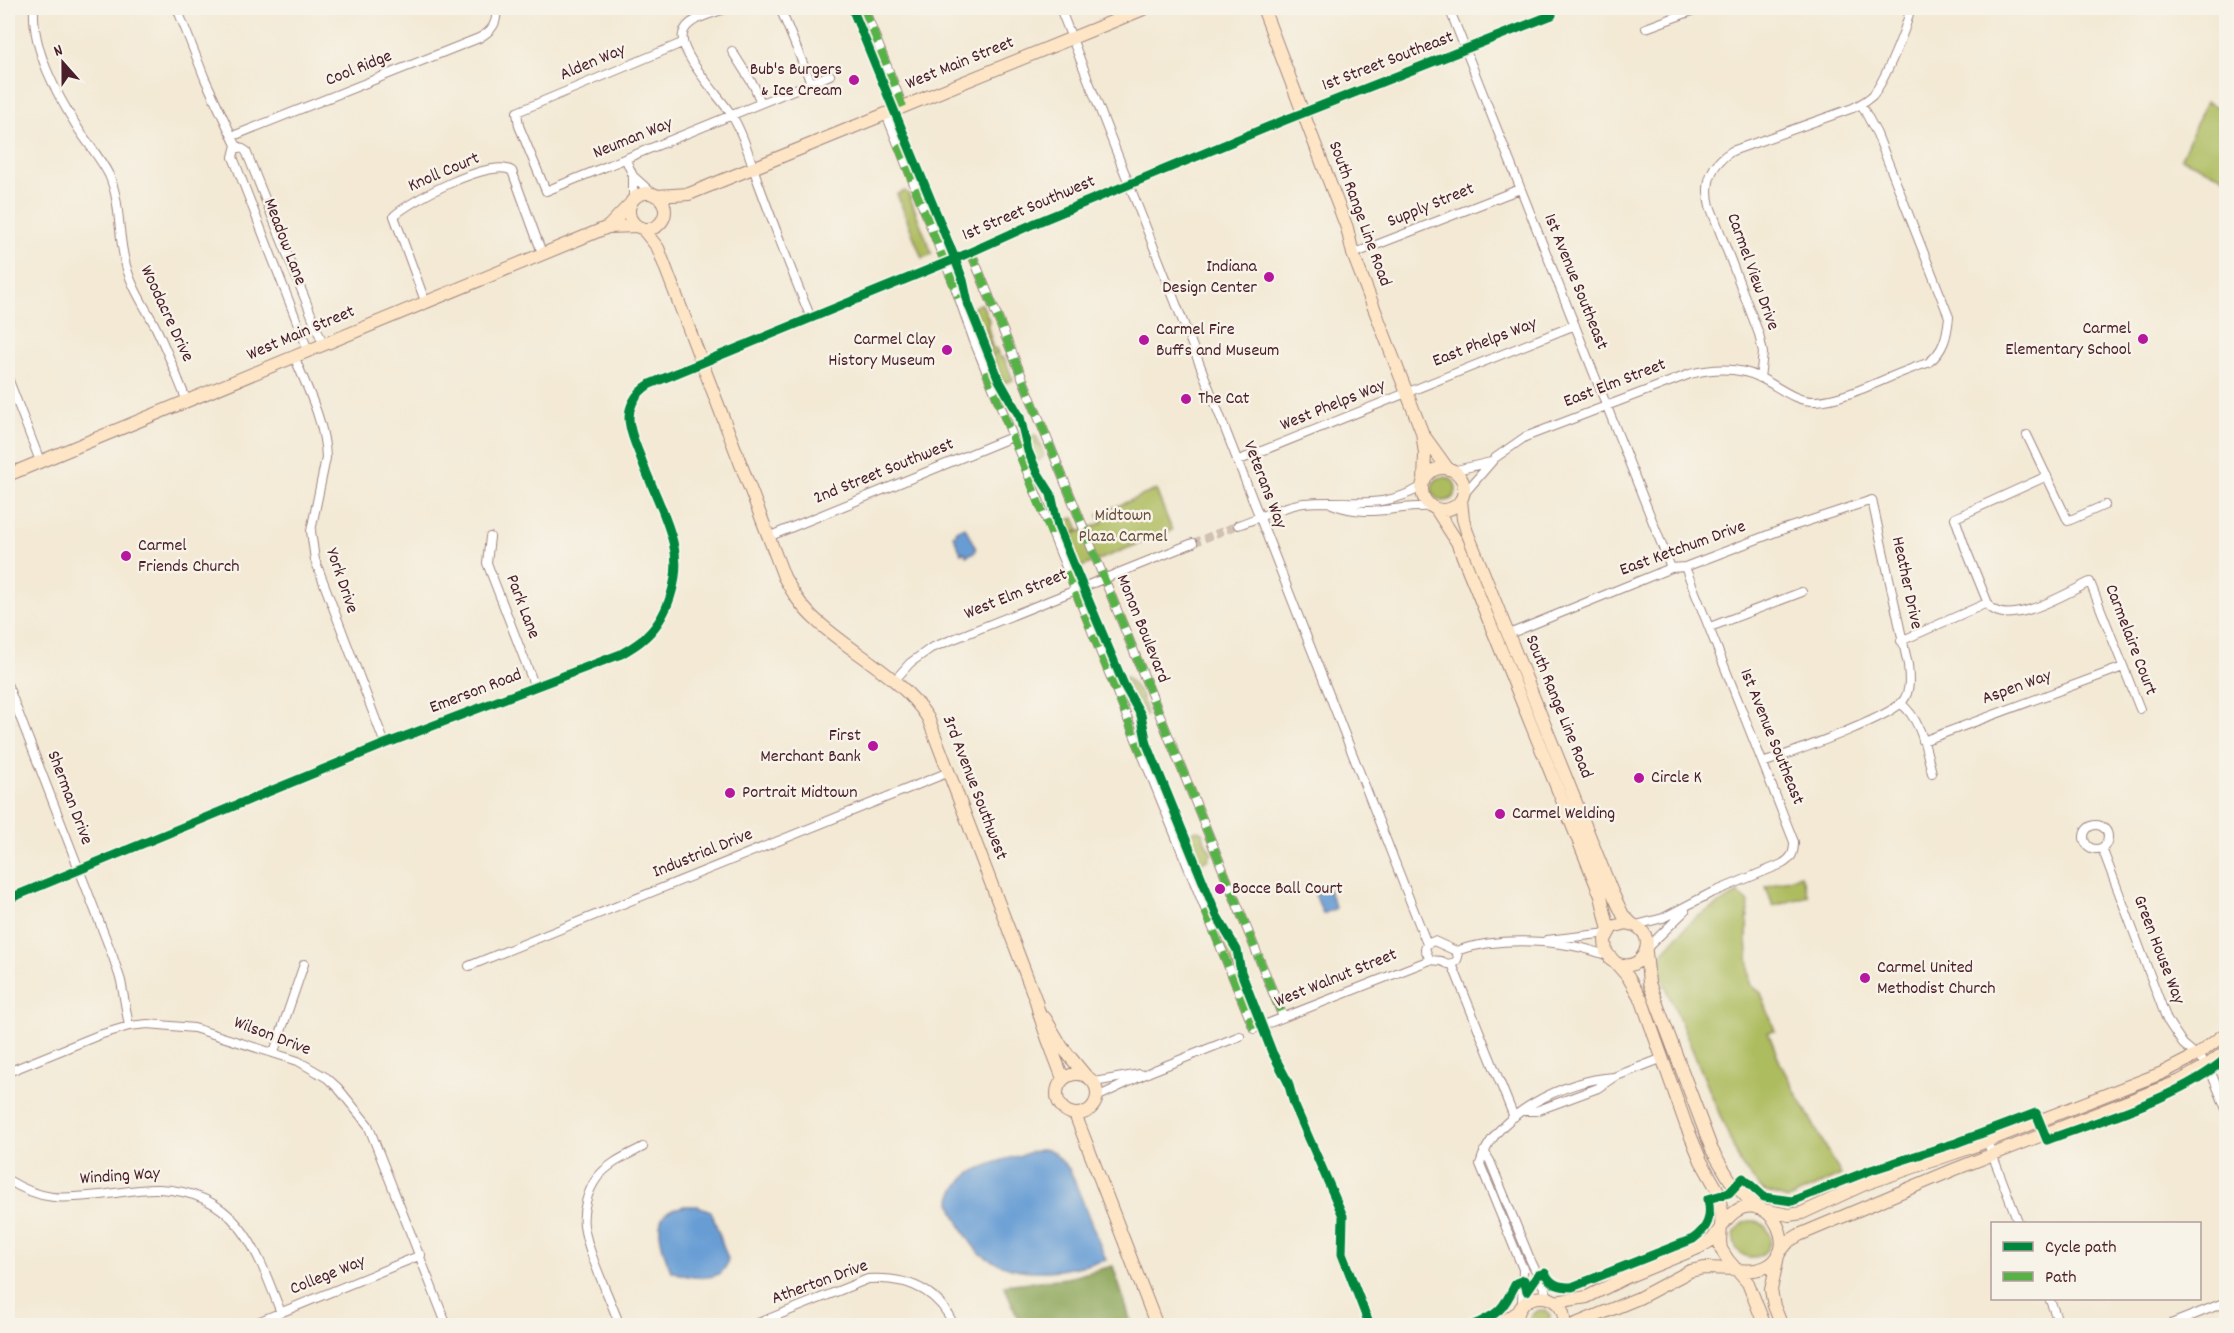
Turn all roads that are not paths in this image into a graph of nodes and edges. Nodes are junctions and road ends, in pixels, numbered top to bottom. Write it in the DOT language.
graph roads {
  1 [pos="34,8"];
  2 [pos="177,8"];
  3 [pos="496,8"];
  4 [pos="728,8"];
  5 [pos="780,8"];
  6 [pos="864,8"];
  7 [pos="1060,8"];
  8 [pos="1146,8"];
  9 [pos="1263,8"];
  10 [pos="1449,8"];
  11 [pos="1700,8"];
  12 [pos="1910,8"];
  13 [pos="707,11"];
  14 [pos="1679,11"];
  15 [pos="1552,15"];
  16 [pos="1646,28"];
  17 [pos="1072,37"];
  18 [pos="682,43"];
  19 [pos="1466,50"];
  20 [pos="732,51"];
  21 [pos="830,75"];
  22 [pos="811,83"];
  23 [pos="761,103"];
  24 [pos="1861,104"];
  25 [pos="903,107"];
  26 [pos="1303,112"];
  27 [pos="886,114"];
  28 [pos="732,115"];
  29 [pos="235,141"];
  30 [pos="626,160"];
  31 [pos="754,168"];
  32 [pos="633,176"];
  33 [pos="1129,184"];
  34 [pos="1520,189"];
  35 [pos="546,191"];
  36 [pos="654,195"];
  37 [pos="688,195"];
  38 [pos="632,202"];
  39 [pos="663,218"];
  40 [pos="608,227"];
  41 [pos="639,227"];
  42 [pos="658,248"];
  43 [pos="971,252"];
  44 [pos="542,253"];
  45 [pos="1353,254"];
  46 [pos="946,263"];
  47 [pos="425,301"];
  48 [pos="811,318"];
  49 [pos="1575,325"];
  50 [pos="322,344"];
  51 [pos="308,350"];
  52 [pos="294,356"];
  53 [pos="701,363"];
  54 [pos="8,378"];
  55 [pos="1760,378"];
  56 [pos="1407,393"];
  57 [pos="187,401"];
  58 [pos="1607,405"];
  59 [pos="1422,432"];
  60 [pos="2027,435"];
  61 [pos="1012,437"];
  62 [pos="40,461"];
  63 [pos="1237,461"];
  64 [pos="1491,462"];
  65 [pos="1450,470"];
  66 [pos="8,474"];
  67 [pos="2047,476"];
  68 [pos="1423,483"];
  69 [pos="1462,497"];
  70 [pos="1872,500"];
  71 [pos="1329,503"];
  72 [pos="2104,505"];
  73 [pos="1434,508"];
  74 [pos="1259,517"];
  75 [pos="1238,525"];
  76 [pos="490,537"];
  77 [pos="768,537"];
  78 [pos="1193,543"];
  79 [pos="1686,567"];
  80 [pos="1671,568"];
  81 [pos="1103,578"];
  82 [pos="1074,589"];
  83 [pos="1802,592"];
  84 [pos="1987,603"];
  85 [pos="1710,627"];
  86 [pos="1509,634"];
  87 [pos="1901,641"];
  88 [pos="2123,667"];
  89 [pos="894,681"];
  90 [pos="8,686"];
  91 [pos="535,687"];
  92 [pos="1900,703"];
  93 [pos="2140,710"];
  94 [pos="1923,741"];
  95 [pos="385,744"];
  96 [pos="1763,763"];
  97 [pos="949,772"];
  98 [pos="1932,773"];
  99 [pos="2102,848"];
  100 [pos="79,870"];
  101 [pos="8,899"];
  102 [pos="1692,905"];
  103 [pos="1634,924"];
  104 [pos="1608,932"];
  105 [pos="1535,942"];
  106 [pos="1427,944"];
  107 [pos="1646,950"];
  108 [pos="1456,951"];
  109 [pos="1610,958"];
  110 [pos="1430,960"];
  111 [pos="304,964"];
  112 [pos="1452,964"];
  113 [pos="469,966"];
  114 [pos="1036,1001"];
  115 [pos="1283,1017"];
  116 [pos="129,1026"];
  117 [pos="2226,1033"];
  118 [pos="1240,1036"];
  119 [pos="2226,1051"];
  120 [pos="274,1052"];
  121 [pos="2197,1055"];
  122 [pos="1663,1058"];
  123 [pos="2208,1065"];
  124 [pos="1152,1071"];
  125 [pos="8,1072"];
  126 [pos="1090,1078"];
  127 [pos="1063,1079"];
  128 [pos="1097,1097"];
  129 [pos="2226,1109"];
  130 [pos="1088,1110"];
  131 [pos="1075,1114"];
  132 [pos="1514,1117"];
  133 [pos="1987,1141"];
  134 [pos="643,1147"];
  135 [pos="1088,1149"];
  136 [pos="1484,1151"];
  137 [pos="1992,1155"];
  138 [pos="8,1180"];
  139 [pos="1760,1209"];
  140 [pos="2018,1222"];
  141 [pos="1721,1228"];
  142 [pos="1778,1254"];
  143 [pos="421,1255"];
  144 [pos="1736,1270"];
  145 [pos="1552,1300"];
  146 [pos="2049,1300"];
  147 [pos="2226,1302"];
  148 [pos="1520,1309"];
  149 [pos="281,1313"];
  150 [pos="248,1326"];
  151 [pos="447,1326"];
  152 [pos="620,1326"];
  153 [pos="752,1326"];
  154 [pos="954,1326"];
  155 [pos="1157,1326"];
  156 [pos="1498,1326"];
  157 [pos="1517,1326"];
  158 [pos="1564,1326"];
  159 [pos="1571,1326"];
  160 [pos="1765,1326"];
  161 [pos="1782,1326"];
  162 [pos="2060,1326"];
  163 [pos="2166,1326"];
  1 -- 57 [label="street, Woodacre Drive"];
  2 -- 29 [label="street, Meadow Lane"];
  3 -- 29 [label="street, Cool Ridge"];
  4 -- 13 [label="street"];
  5 -- 22 [label="street"];
  6 -- 25 [label="street"];
  7 -- 17 [label="street, Veterans Way"];
  8 -- 17 [label="main road, West Main Street"];
  9 -- 26 [label="main road, South Range Line Road"];
  10 -- 19 [label="street, 1st Avenue Southeast"];
  11 -- 14 [label="street"];
  12 -- 24 [label="street"];
  13 -- 18 [label="street"];
  14 -- 16 [label="street"];
  15 -- 19 [label="street, 1st Street Southeast"];
  17 -- 25 [label="main road, West Main Street"];
  17 -- 33 [label="street, Veterans Way"];
  18 -- 28 [label="street"];
  18 -- 35 [label="street, Alden Way"];
  19 -- 26 [label="street, 1st Street Southeast"];
  19 -- 34 [label="street, 1st Avenue Southeast"];
  20 -- 23 [label="street"];
  21 -- 22 [label="street, Neuman Way"];
  22 -- 23 [label="street, Neuman Way"];
  23 -- 28 [label="street, Neuman Way"];
  24 -- 55 [label="street, Carmel View Drive"];
  24 -- 55 [label="street"];
  25 -- 27 [label="main road, West Main Street"];
  26 -- 33 [label="street, 1st Street Southwest"];
  26 -- 45 [label="main road, South Range Line Road"];
  27 -- 31 [label="main road, West Main Street"];
  27 -- 46 [label="street"];
  28 -- 30 [label="street, Neuman Way"];
  28 -- 31 [label="street"];
  29 -- 50 [label="street, Meadow Lane"];
  29 -- 51 [label="street, Meadow Lane"];
  30 -- 32 [label="street"];
  30 -- 35 [label="street, Neuman Way"];
  31 -- 37 [label="main road, West Main Street"];
  31 -- 48 [label="street"];
  32 -- 36 [label="street"];
  32 -- 38 [label="street"];
  33 -- 43 [label="street, 1st Street Southwest"];
  33 -- 63 [label="street, Veterans Way"];
  34 -- 45 [label="street, Supply Street"];
  34 -- 49 [label="street, 1st Avenue Southeast"];
  36 -- 37 [label="main road, West Main Street"];
  36 -- 38 [label="main road"];
  36 -- 39 [label="main road"];
  37 -- 39 [label="main road, West Main Street"];
  38 -- 40 [label="main road, West Main Street"];
  38 -- 41 [label="main road"];
  39 -- 41 [label="main road"];
  39 -- 42 [label="main road"];
  40 -- 41 [label="main road, West Main Street"];
  40 -- 44 [label="main road, West Main Street"];
  41 -- 42 [label="main road"];
  42 -- 53 [label="main road, 3rd Avenue Southwest"];
  43 -- 46 [label="street, 1st Street Southwest"];
  43 -- 81 [label="street, Monon Boulevard"];
  44 -- 47 [label="main road, West Main Street"];
  44 -- 47 [label="street, Knoll Court"];
  45 -- 56 [label="main road, South Range Line Road"];
  46 -- 48 [label="street, 1st Street Southwest"];
  46 -- 61 [label="street"];
  47 -- 50 [label="main road, West Main Street"];
  48 -- 53 [label="street, 1st Street Southwest"];
  49 -- 56 [label="street, East Phelps Way"];
  49 -- 58 [label="street, 1st Avenue Southeast"];
  50 -- 51 [label="main road, West Main Street"];
  51 -- 52 [label="main road, West Main Street"];
  52 -- 57 [label="main road, West Main Street"];
  52 -- 95 [label="street, York Drive"];
  53 -- 77 [label="main road, 3rd Avenue Southwest"];
  53 -- 91 [label="street, Emerson Road"];
  54 -- 62 [label="street"];
  55 -- 58 [label="street, East Elm Street"];
  56 -- 59 [label="main road, South Range Line Road"];
  56 -- 63 [label="street, West Phelps Way"];
  57 -- 62 [label="main road, West Main Street"];
  58 -- 64 [label="street, East Elm Street"];
  58 -- 80 [label="street, 1st Avenue Southeast"];
  59 -- 65 [label="main road, South Range Line Road"];
  59 -- 68 [label="main road, South Range Line Road"];
  60 -- 67 [label="street"];
  61 -- 77 [label="street, 2nd Street Southwest"];
  61 -- 82 [label="street"];
  62 -- 66 [label="main road, West Main Street"];
  63 -- 74 [label="street, Veterans Way"];
  64 -- 65 [label="street, East Elm Street"];
  64 -- 69 [label="street, East Elm Street"];
  65 -- 68 [label="main road"];
  65 -- 69 [label="main road"];
  67 -- 72 [label="street"];
  67 -- 84 [label="street"];
  68 -- 71 [label="street"];
  68 -- 73 [label="main road"];
  69 -- 73 [label="main road"];
  69 -- 86 [label="main road, South Range Line Road"];
  70 -- 79 [label="street, East Ketchum Drive"];
  70 -- 87 [label="street, Heather Drive"];
  71 -- 73 [label="street"];
  71 -- 74 [label="street"];
  73 -- 104 [label="main road, South Range Line Road"];
  74 -- 75 [label="street"];
  74 -- 106 [label="street, Veterans Way"];
  76 -- 91 [label="street, Park Lane"];
  77 -- 89 [label="main road, 3rd Avenue Southwest"];
  78 -- 81 [label="street, West Elm Street"];
  79 -- 80 [label="street, East Ketchum Drive"];
  79 -- 85 [label="street, 1st Avenue Southeast"];
  80 -- 86 [label="street, East Ketchum Drive"];
  81 -- 82 [label="street, West Elm Street"];
  81 -- 115 [label="street, Monon Boulevard"];
  82 -- 89 [label="street, West Elm Street"];
  82 -- 115 [label="street, West Walnut Street"];
  83 -- 85 [label="street"];
  84 -- 87 [label="street"];
  84 -- 88 [label="street, Carmelaire Court"];
  85 -- 96 [label="street, 1st Avenue Southeast"];
  86 -- 103 [label="main road, South Range Line Road"];
  87 -- 92 [label="street, Heather Drive"];
  88 -- 93 [label="street, Carmelaire Court"];
  88 -- 94 [label="street, Aspen Way"];
  89 -- 97 [label="main road, 3rd Avenue Southwest"];
  90 -- 100 [label="street, Sherman Drive"];
  91 -- 95 [label="street, Emerson Road"];
  92 -- 94 [label="street"];
  92 -- 96 [label="street"];
  94 -- 98 [label="street"];
  95 -- 100 [label="street, Emerson Road"];
  96 -- 102 [label="street, 1st Avenue Southeast"];
  97 -- 113 [label="street, Industrial Drive"];
  97 -- 114 [label="main road, 3rd Avenue Southwest"];
  99 -- 121 [label="street, Green House Way"];
  100 -- 101 [label="street, Emerson Road"];
  100 -- 116 [label="street, Sherman Drive"];
  102 -- 103 [label="street"];
  102 -- 107 [label="street"];
  103 -- 104 [label="main road"];
  103 -- 107 [label="main road"];
  104 -- 105 [label="street"];
  104 -- 109 [label="main road"];
  105 -- 108 [label="street"];
  105 -- 109 [label="street"];
  106 -- 108 [label="street"];
  106 -- 110 [label="street, Veterans Way"];
  107 -- 109 [label="main road"];
  107 -- 139 [label="main road"];
  108 -- 112 [label="street"];
  109 -- 122 [label="main road"];
  110 -- 112 [label="street"];
  110 -- 115 [label="street, West Walnut Street"];
  111 -- 120 [label="street"];
  112 -- 132 [label="street"];
  114 -- 126 [label="main road, 3rd Avenue Southwest"];
  114 -- 127 [label="main road, 3rd Avenue Southwest"];
  116 -- 120 [label="street, Wilson Drive"];
  116 -- 125 [label="street, Wilson Drive"];
  117 -- 121 [label="main road"];
  118 -- 124 [label="street"];
  119 -- 123 [label="main road"];
  120 -- 143 [label="street, Wilson Drive"];
  121 -- 123 [label="street, Green House Way"];
  121 -- 133 [label="main road"];
  122 -- 132 [label="street"];
  122 -- 141 [label="main road"];
  123 -- 129 [label="street"];
  123 -- 137 [label="main road"];
  124 -- 126 [label="street"];
  124 -- 128 [label="street"];
  126 -- 127 [label="main road"];
  126 -- 128 [label="main road"];
  127 -- 131 [label="main road"];
  128 -- 130 [label="main road"];
  130 -- 131 [label="main road"];
  130 -- 135 [label="main road"];
  131 -- 135 [label="main road"];
  132 -- 136 [label="street"];
  133 -- 137 [label="street"];
  133 -- 139 [label="main road"];
  134 -- 152 [label="street"];
  135 -- 155 [label="main road"];
  136 -- 145 [label="street"];
  136 -- 148 [label="street"];
  137 -- 140 [label="street"];
  137 -- 142 [label="main road"];
  138 -- 149 [label="street, Winding Way"];
  139 -- 141 [label="main road"];
  139 -- 142 [label="main road"];
  141 -- 144 [label="main road"];
  141 -- 145 [label="main road"];
  142 -- 144 [label="main road"];
  142 -- 161 [label="main road"];
  143 -- 149 [label="street, College Way"];
  143 -- 151 [label="street, Wilson Drive"];
  144 -- 159 [label="main road"];
  144 -- 160 [label="main road"];
  145 -- 148 [label="main road"];
  145 -- 158 [label="main road"];
  146 -- 162 [label="street"];
  147 -- 163 [label="street"];
  148 -- 156 [label="main road"];
  148 -- 157 [label="main road"];
  149 -- 150 [label="street, College Way"];
  153 -- 154 [label="street, Atherton Drive"];
}
